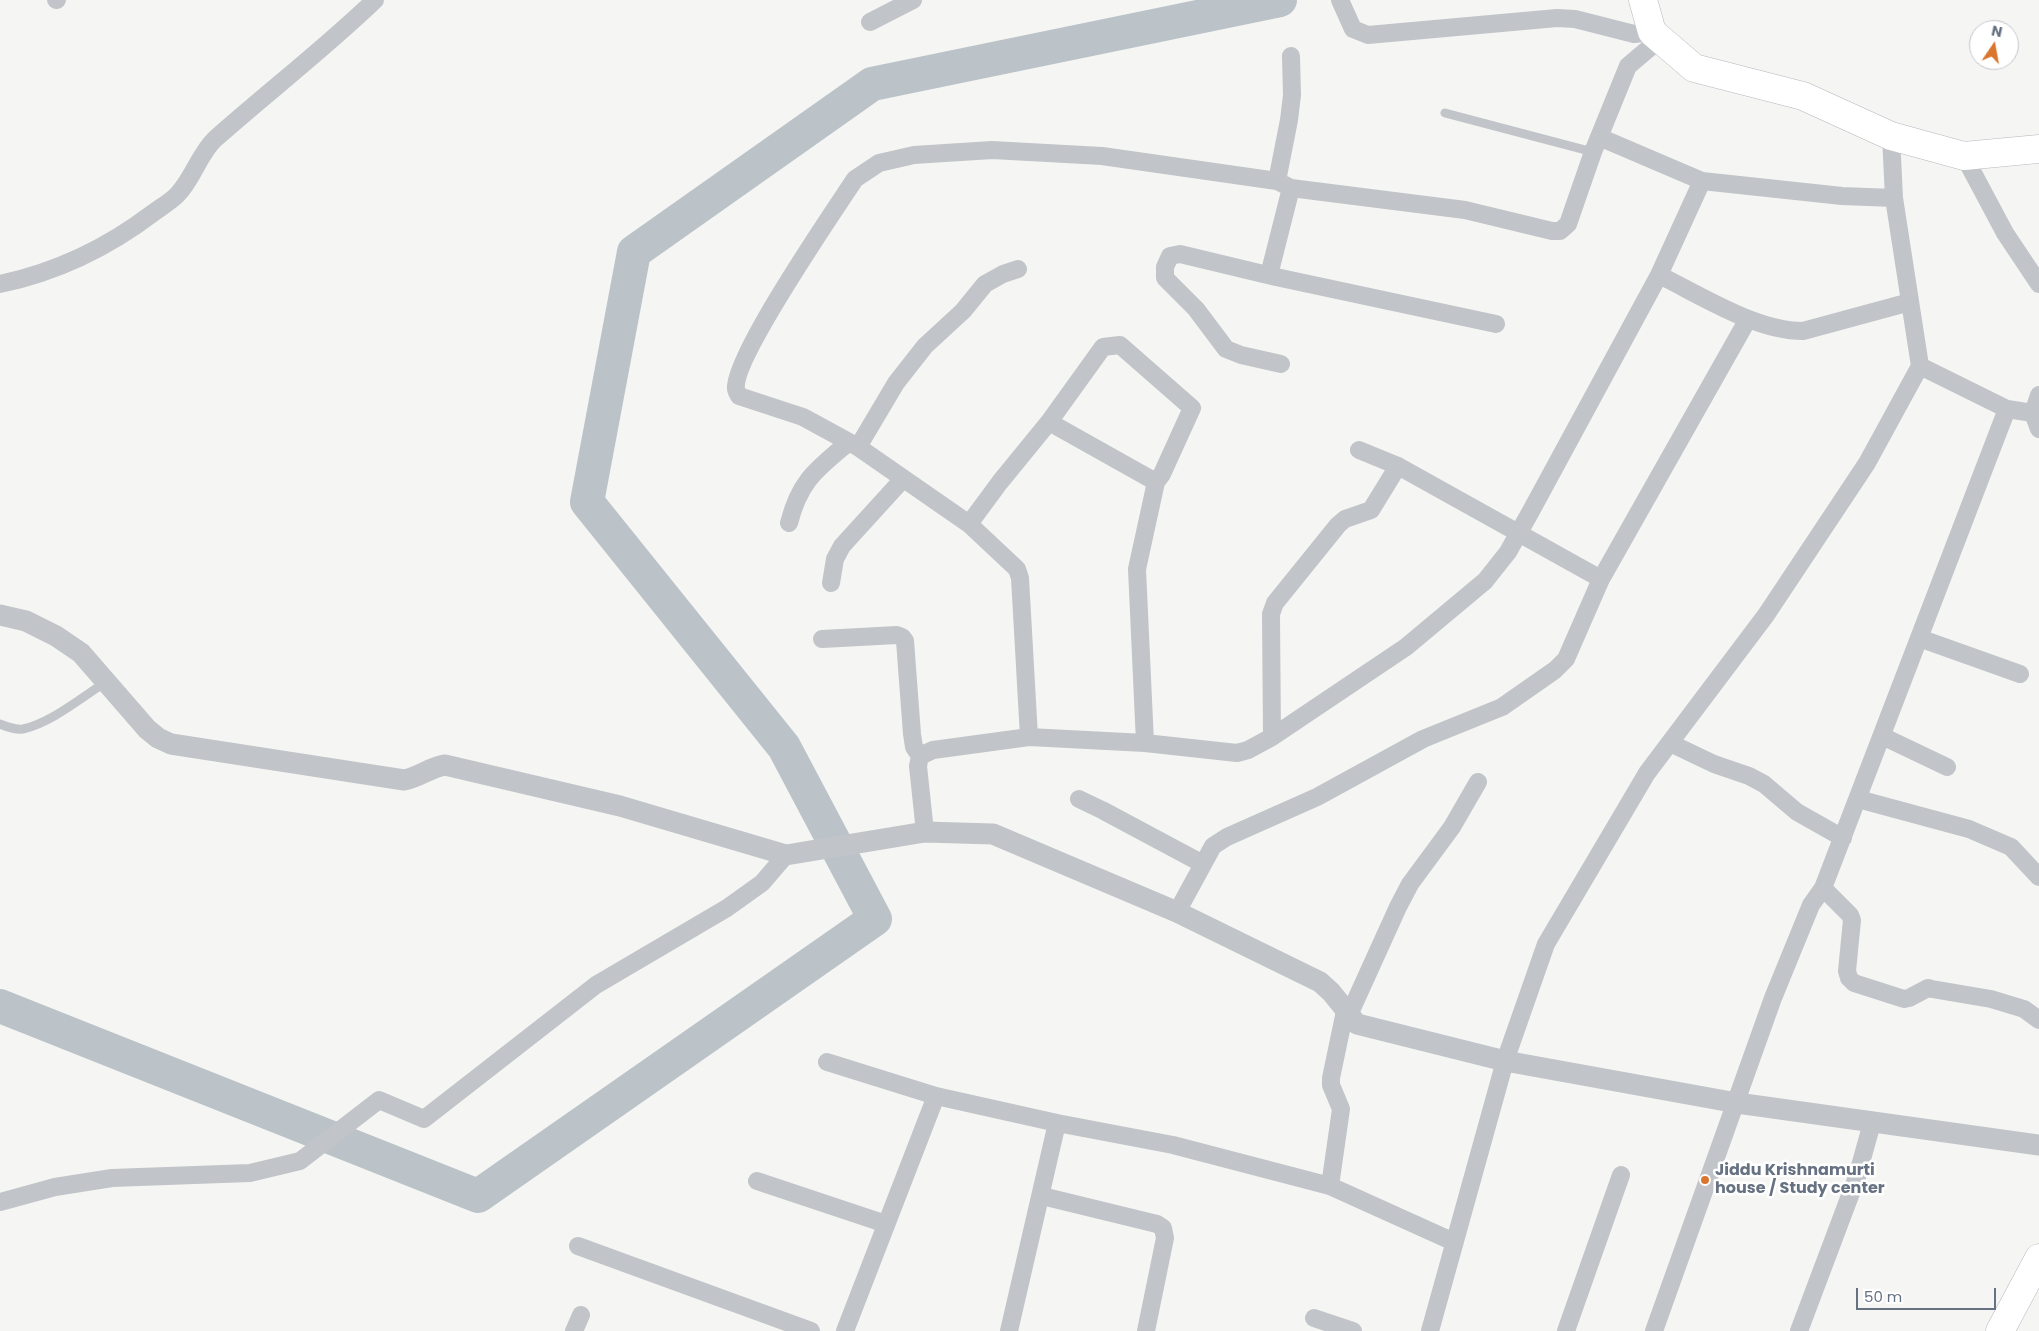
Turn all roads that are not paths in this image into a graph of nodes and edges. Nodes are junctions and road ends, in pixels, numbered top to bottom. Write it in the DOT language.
graph roads {
  1 [pos="375,0"];
  2 [pos="913,0"];
  3 [pos="1340,0"];
  4 [pos="1643,0"];
  5 [pos="870,22"];
  6 [pos="1654,34"];
  7 [pos="1291,56"];
  8 [pos="1445,113"];
  9 [pos="1891,136"];
  10 [pos="1596,145"];
  11 [pos="2039,149"];
  12 [pos="1964,156"];
  13 [pos="1702,181"];
  14 [pos="1284,184"];
  15 [pos="1894,198"];
  16 [pos="2034,265"];
  17 [pos="1018,269"];
  18 [pos="1269,275"];
  19 [pos="1659,275"];
  20 [pos="0,284"];
  21 [pos="2039,284"];
  22 [pos="1910,302"];
  23 [pos="1748,319"];
  24 [pos="1496,324"];
  25 [pos="1281,364"];
  26 [pos="1920,366"];
  27 [pos="2039,395"];
  28 [pos="2007,409"];
  29 [pos="2036,421"];
  30 [pos="1049,422"];
  31 [pos="853,444"];
  32 [pos="1359,450"];
  33 [pos="1398,466"];
  34 [pos="903,478"];
  35 [pos="1156,482"];
  36 [pos="788,523"];
  37 [pos="969,524"];
  38 [pos="1519,532"];
  39 [pos="1601,579"];
  40 [pos="831,583"];
  41 [pos="0,615"];
  42 [pos="1920,638"];
  43 [pos="822,639"];
  44 [pos="2020,674"];
  45 [pos="107,682"];
  46 [pos="0,724"];
  47 [pos="1882,736"];
  48 [pos="1029,737"];
  49 [pos="1272,737"];
  50 [pos="1145,743"];
  51 [pos="1670,743"];
  52 [pos="920,756"];
  53 [pos="1948,767"];
  54 [pos="1478,782"];
  55 [pos="1079,799"];
  56 [pos="1858,799"];
  57 [pos="915,834"];
  58 [pos="1843,838"];
  59 [pos="787,855"];
  60 [pos="1202,864"];
  61 [pos="2039,877"];
  62 [pos="1823,888"];
  63 [pos="1177,912"];
  64 [pos="1347,1013"];
  65 [pos="2039,1020"];
  66 [pos="1505,1061"];
  67 [pos="827,1062"];
  68 [pos="936,1096"];
  69 [pos="1736,1103"];
  70 [pos="1057,1123"];
  71 [pos="1872,1123"];
  72 [pos="2039,1145"];
  73 [pos="1621,1175"];
  74 [pos="757,1181"];
  75 [pos="1330,1186"];
  76 [pos="1042,1196"];
  77 [pos="0,1202"];
  78 [pos="886,1224"];
  79 [pos="1454,1242"];
  80 [pos="578,1246"];
  81 [pos="2039,1258"];
  82 [pos="1314,1318"];
  83 [pos="811,1331"];
  84 [pos="845,1331"];
  85 [pos="1009,1331"];
  86 [pos="1146,1331"];
  87 [pos="1353,1331"];
  88 [pos="1430,1331"];
  89 [pos="1566,1331"];
  90 [pos="1654,1331"];
  91 [pos="1799,1331"];
  92 [pos="2000,1331"];
  1 -- 20 [label="street"];
  2 -- 5 [label="street"];
  3 -- 6 [label="street"];
  4 -- 6 [label="main road"];
  6 -- 9 [label="main road"];
  6 -- 10 [label="street"];
  7 -- 14 [label="street"];
  8 -- 10 [label="lane"];
  9 -- 12 [label="main road"];
  9 -- 15 [label="street"];
  10 -- 13 [label="street"];
  10 -- 14 [label="street"];
  11 -- 12 [label="main road"];
  12 -- 16 [label="street"];
  13 -- 15 [label="street"];
  13 -- 19 [label="street"];
  14 -- 18 [label="street"];
  14 -- 31 [label="street"];
  15 -- 22 [label="street"];
  16 -- 21 [label="street"];
  17 -- 31 [label="street"];
  18 -- 24 [label="street"];
  18 -- 25 [label="street"];
  19 -- 23 [label="street"];
  19 -- 38 [label="street"];
  22 -- 23 [label="street"];
  22 -- 26 [label="street"];
  23 -- 39 [label="street"];
  26 -- 28 [label="street"];
  26 -- 51 [label="street"];
  27 -- 29 [label="street"];
  28 -- 29 [label="street"];
  28 -- 42 [label="street"];
  30 -- 35 [label="street"];
  30 -- 35 [label="street"];
  30 -- 37 [label="street"];
  31 -- 34 [label="street"];
  31 -- 36 [label="street"];
  32 -- 33 [label="street"];
  33 -- 38 [label="street"];
  33 -- 49 [label="street"];
  34 -- 37 [label="street"];
  34 -- 40 [label="street"];
  35 -- 50 [label="street"];
  37 -- 48 [label="street"];
  38 -- 39 [label="street"];
  38 -- 49 [label="street"];
  39 -- 60 [label="street"];
  41 -- 45 [label="street"];
  42 -- 44 [label="street"];
  42 -- 47 [label="street"];
  43 -- 52 [label="street"];
  45 -- 46 [label="lane"];
  45 -- 59 [label="street"];
  47 -- 53 [label="street"];
  47 -- 56 [label="street"];
  48 -- 50 [label="street"];
  48 -- 52 [label="street"];
  49 -- 50 [label="street"];
  51 -- 58 [label="street"];
  51 -- 66 [label="street"];
  52 -- 57 [label="street"];
  54 -- 64 [label="street"];
  55 -- 60 [label="street"];
  56 -- 58 [label="street"];
  56 -- 61 [label="street"];
  57 -- 59 [label="street"];
  57 -- 63 [label="street"];
  58 -- 62 [label="street"];
  59 -- 77 [label="street"];
  60 -- 63 [label="street"];
  62 -- 65 [label="street"];
  62 -- 69 [label="street"];
  63 -- 64 [label="street"];
  64 -- 66 [label="street"];
  64 -- 75 [label="street"];
  66 -- 69 [label="street"];
  66 -- 79 [label="street"];
  67 -- 68 [label="street"];
  68 -- 70 [label="street"];
  68 -- 78 [label="street"];
  69 -- 71 [label="street"];
  69 -- 90 [label="street"];
  70 -- 75 [label="street"];
  70 -- 76 [label="street"];
  71 -- 72 [label="street"];
  71 -- 91 [label="street"];
  73 -- 89 [label="street"];
  74 -- 78 [label="street"];
  75 -- 79 [label="street"];
  76 -- 85 [label="street"];
  76 -- 86 [label="street"];
  78 -- 84 [label="street"];
  79 -- 88 [label="street"];
  80 -- 83 [label="street"];
  81 -- 92 [label="main road"];
  82 -- 87 [label="street"];
}
